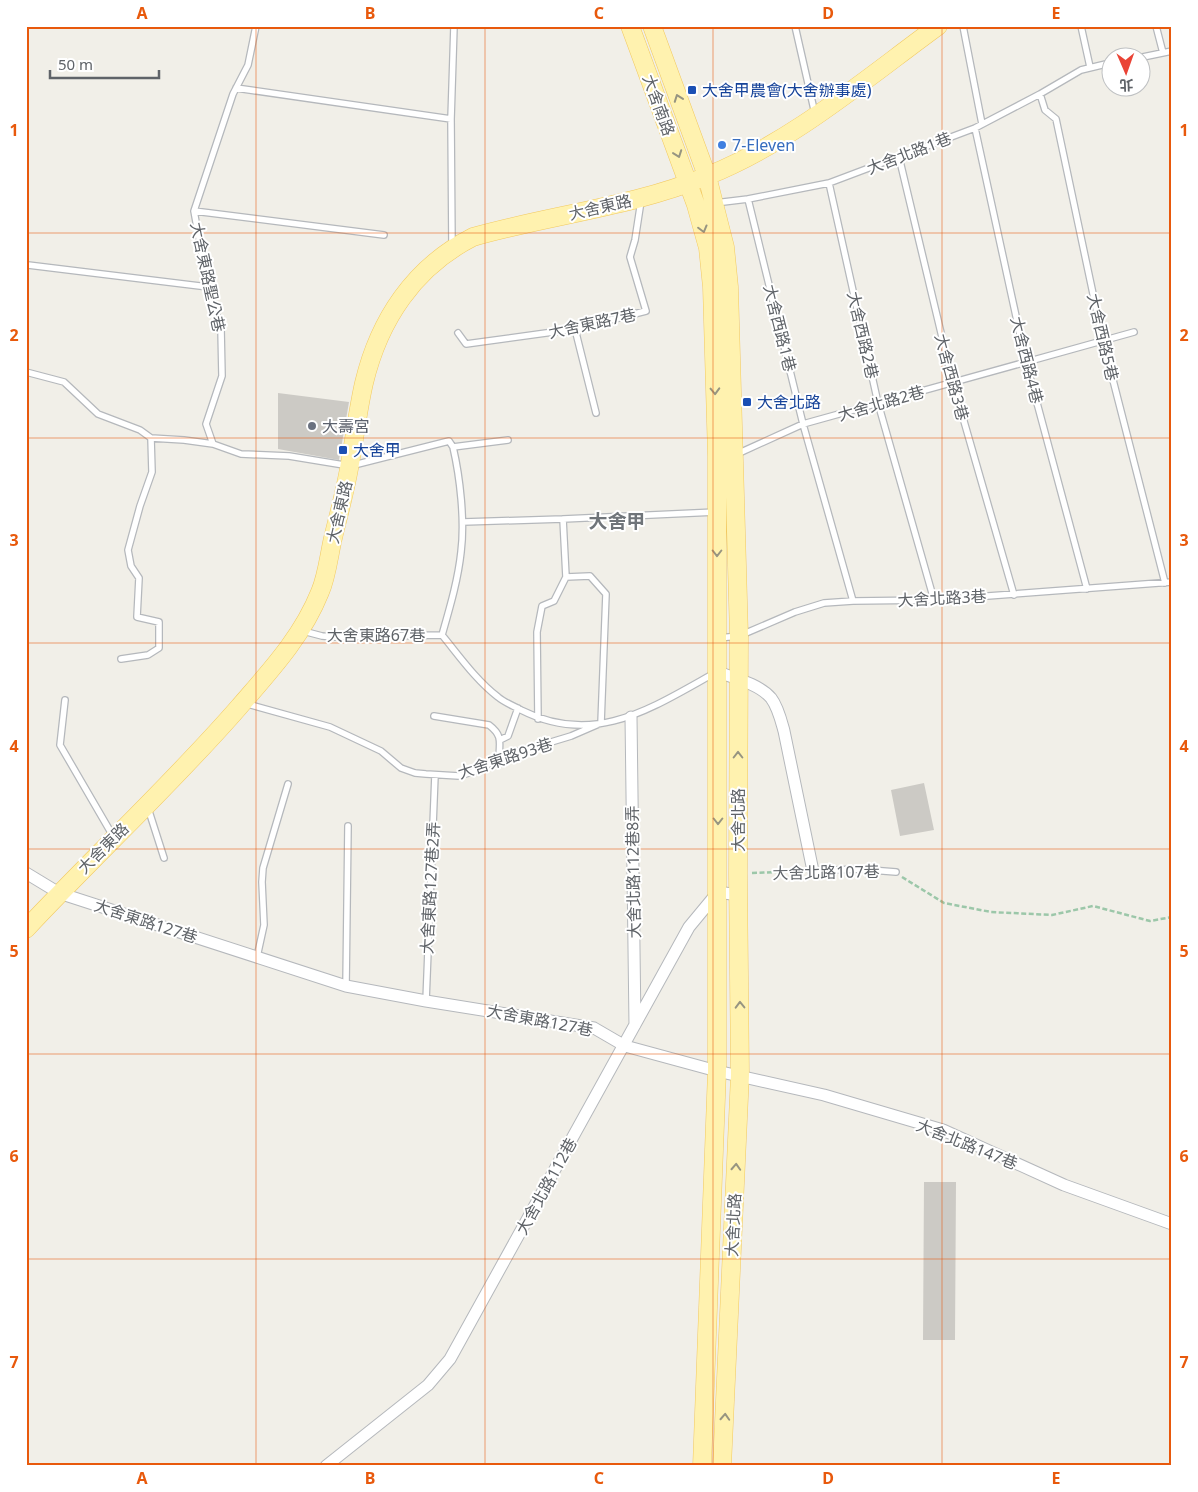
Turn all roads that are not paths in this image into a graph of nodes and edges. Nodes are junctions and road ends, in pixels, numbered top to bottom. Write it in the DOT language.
graph roads {
  1 [pos="256,26"];
  2 [pos="454,26"];
  3 [pos="630,26"];
  4 [pos="652,26"];
  5 [pos="795,26"];
  6 [pos="938,26"];
  7 [pos="963,26"];
  8 [pos="1081,26"];
  9 [pos="1156,26"];
  10 [pos="1172,51"];
  11 [pos="1163,53"];
  12 [pos="1150,56"];
  13 [pos="1100,65"];
  14 [pos="1090,67"];
  15 [pos="236,88"];
  16 [pos="1040,94"];
  17 [pos="815,116"];
  18 [pos="451,119"];
  19 [pos="982,124"];
  20 [pos="975,128"];
  21 [pos="899,157"];
  22 [pos="707,176"];
  23 [pos="688,183"];
  24 [pos="829,183"];
  25 [pos="642,198"];
  26 [pos="748,199"];
  27 [pos="714,203"];
  28 [pos="696,205"];
  29 [pos="194,211"];
  30 [pos="384,235"];
  31 [pos="452,248"];
  32 [pos="28,265"];
  33 [pos="208,287"];
  34 [pos="576,329"];
  35 [pos="1134,332"];
  36 [pos="458,333"];
  37 [pos="1103,341"];
  38 [pos="1026,362"];
  39 [pos="26,372"];
  40 [pos="953,383"];
  41 [pos="878,403"];
  42 [pos="596,413"];
  43 [pos="803,424"];
  44 [pos="151,438"];
  45 [pos="508,440"];
  46 [pos="213,444"];
  47 [pos="453,447"];
  48 [pos="726,456"];
  49 [pos="350,466"];
  50 [pos="717,512"];
  51 [pos="736,512"];
  52 [pos="563,519"];
  53 [pos="463,522"];
  54 [pos="566,577"];
  55 [pos="1169,582"];
  56 [pos="1087,590"];
  57 [pos="1014,595"];
  58 [pos="934,600"];
  59 [pos="852,601"];
  60 [pos="300,630"];
  61 [pos="442,635"];
  62 [pos="739,636"];
  63 [pos="718,638"];
  64 [pos="121,659"];
  65 [pos="718,672"];
  66 [pos="739,680"];
  67 [pos="65,700"];
  68 [pos="242,703"];
  69 [pos="518,708"];
  70 [pos="434,716"];
  71 [pos="631,717"];
  72 [pos="538,719"];
  73 [pos="602,723"];
  74 [pos="500,740"];
  75 [pos="499,756"];
  76 [pos="436,775"];
  77 [pos="288,784"];
  78 [pos="147,805"];
  79 [pos="348,826"];
  80 [pos="114,837"];
  81 [pos="164,858"];
  82 [pos="813,871"];
  83 [pos="896,872"];
  84 [pos="26,873"];
  85 [pos="718,892"];
  86 [pos="59,893"];
  87 [pos="738,895"];
  88 [pos="26,929"];
  89 [pos="258,957"];
  90 [pos="346,986"];
  91 [pos="426,1001"];
  92 [pos="635,1027"];
  93 [pos="625,1046"];
  94 [pos="729,1073"];
  95 [pos="1172,1224"];
  96 [pos="326,1466"];
  97 [pos="702,1466"];
  98 [pos="722,1466"];
  1 -- 15 [label="lane, 大舍東路聖公巷"];
  2 -- 18 [label="lane"];
  3 -- 23 [label="main road, 大舍南路, one-way"];
  22 -- 4 [label="main road, 大舍南路, one-way"];
  5 -- 17 [label="lane"];
  6 -- 17 [label="main road, 大舍東路"];
  7 -- 19 [label="lane"];
  8 -- 14 [label="lane"];
  9 -- 11 [label="lane"];
  10 -- 11 [label="lane"];
  11 -- 12 [label="lane"];
  13 -- 14 [label="lane, 大舍北路1巷"];
  14 -- 16 [label="lane, 大舍北路1巷"];
  15 -- 18 [label="lane"];
  15 -- 29 [label="lane, 大舍東路聖公巷"];
  16 -- 19 [label="lane, 大舍北路1巷"];
  16 -- 37 [label="lane, 大舍西路5巷"];
  17 -- 22 [label="main road, 大舍東路"];
  18 -- 31 [label="lane"];
  19 -- 20 [label="lane, 大舍北路1巷"];
  20 -- 21 [label="lane, 大舍北路1巷"];
  20 -- 38 [label="lane, 大舍西路4巷"];
  21 -- 24 [label="lane, 大舍北路1巷"];
  21 -- 40 [label="lane, 大舍西路3巷"];
  22 -- 23 [label="main road, 大舍東路"];
  22 -- 27 [label="main road, 大舍北路"];
  23 -- 25 [label="main road, 大舍東路"];
  23 -- 28 [label="main road, 大舍北路"];
  24 -- 26 [label="lane, 大舍北路1巷"];
  24 -- 41 [label="lane, 大舍西路2巷"];
  25 -- 31 [label="main road, 大舍東路"];
  25 -- 34 [label="lane, 大舍東路7巷"];
  26 -- 27 [label="lane, 大舍北路1巷"];
  26 -- 43 [label="lane, 大舍西路1巷"];
  27 -- 28 [label="lane, 大舍北路1巷"];
  27 -- 48 [label="main road, 大舍北路"];
  28 -- 48 [label="main road, 大舍北路, one-way"];
  29 -- 30 [label="lane"];
  29 -- 33 [label="lane, 大舍東路聖公巷"];
  31 -- 49 [label="main road, 大舍東路"];
  32 -- 33 [label="lane"];
  33 -- 46 [label="lane, 大舍東路聖公巷"];
  34 -- 36 [label="lane, 大舍東路7巷"];
  34 -- 42 [label="lane"];
  35 -- 37 [label="lane, 大舍北路2巷"];
  37 -- 38 [label="lane, 大舍北路2巷"];
  37 -- 55 [label="lane, 大舍西路5巷"];
  38 -- 40 [label="lane, 大舍北路2巷"];
  38 -- 56 [label="lane, 大舍西路4巷"];
  39 -- 44 [label="lane"];
  40 -- 41 [label="lane, 大舍北路2巷"];
  40 -- 57 [label="lane, 大舍西路3巷"];
  41 -- 43 [label="lane, 大舍北路2巷"];
  41 -- 58 [label="lane, 大舍西路2巷"];
  43 -- 48 [label="lane, 大舍北路2巷"];
  43 -- 59 [label="lane, 大舍西路1巷"];
  44 -- 46 [label="lane"];
  44 -- 64 [label="lane"];
  45 -- 47 [label="lane"];
  46 -- 49 [label="lane"];
  47 -- 49 [label="lane"];
  47 -- 53 [label="lane, 大舍東路67巷"];
  48 -- 50 [label="main road, 大舍北路"];
  48 -- 51 [label="main road, 大舍北路"];
  49 -- 60 [label="main road, 大舍東路"];
  50 -- 51 [label="lane"];
  50 -- 52 [label="lane"];
  50 -- 63 [label="main road, 大舍北路, one-way"];
  51 -- 62 [label="main road, 大舍北路"];
  52 -- 53 [label="lane"];
  52 -- 54 [label="lane"];
  53 -- 61 [label="lane, 大舍東路67巷"];
  54 -- 72 [label="lane"];
  54 -- 73 [label="lane"];
  55 -- 56 [label="lane, 大舍北路3巷"];
  56 -- 57 [label="lane, 大舍北路3巷"];
  57 -- 58 [label="lane, 大舍北路3巷"];
  58 -- 59 [label="lane, 大舍北路3巷"];
  59 -- 62 [label="lane, 大舍北路3巷"];
  60 -- 61 [label="lane, 大舍東路67巷"];
  60 -- 68 [label="main road, 大舍東路"];
  61 -- 69 [label="lane"];
  62 -- 63 [label="lane, 大舍北路3巷"];
  62 -- 66 [label="main road, 大舍北路"];
  63 -- 65 [label="main road, 大舍北路"];
  65 -- 66 [label="street"];
  65 -- 71 [label="lane"];
  65 -- 85 [label="main road, 大舍北路, one-way"];
  66 -- 82 [label="street"];
  87 -- 66 [label="main road, 大舍北路, one-way"];
  67 -- 80 [label="lane"];
  68 -- 76 [label="lane, 大舍東路93巷"];
  68 -- 78 [label="main road, 大舍東路"];
  69 -- 72 [label="lane"];
  69 -- 74 [label="lane"];
  70 -- 74 [label="lane"];
  71 -- 73 [label="lane"];
  71 -- 92 [label="street, 大舍北路112巷8弄"];
  72 -- 73 [label="lane"];
  73 -- 75 [label="lane, 大舍東路93巷"];
  74 -- 75 [label="lane"];
  75 -- 76 [label="lane, 大舍東路93巷"];
  76 -- 91 [label="lane, 大舍東路127巷2弄"];
  77 -- 89 [label="lane"];
  78 -- 80 [label="main road, 大舍東路"];
  78 -- 81 [label="lane"];
  79 -- 90 [label="lane"];
  80 -- 86 [label="main road, 大舍東路"];
  82 -- 83 [label="lane, 大舍北路107巷"];
  84 -- 86 [label="street, 大舍東路127巷"];
  85 -- 87 [label="street"];
  85 -- 92 [label="street, 大舍北路112巷"];
  85 -- 94 [label="main road, 大舍北路"];
  86 -- 88 [label="main road, 大舍東路"];
  86 -- 89 [label="street, 大舍東路127巷"];
  94 -- 87 [label="main road, 大舍北路, one-way"];
  89 -- 90 [label="street, 大舍東路127巷"];
  90 -- 91 [label="street, 大舍東路127巷"];
  91 -- 93 [label="street, 大舍東路127巷"];
  92 -- 93 [label="street, 大舍北路112巷"];
  93 -- 94 [label="street, 大舍東路127巷"];
  93 -- 96 [label="street, 大舍北路112巷"];
  94 -- 95 [label="street, 大舍北路147巷"];
  94 -- 97 [label="main road, 大舍北路"];
  98 -- 94 [label="main road, 大舍北路, one-way"];
}
